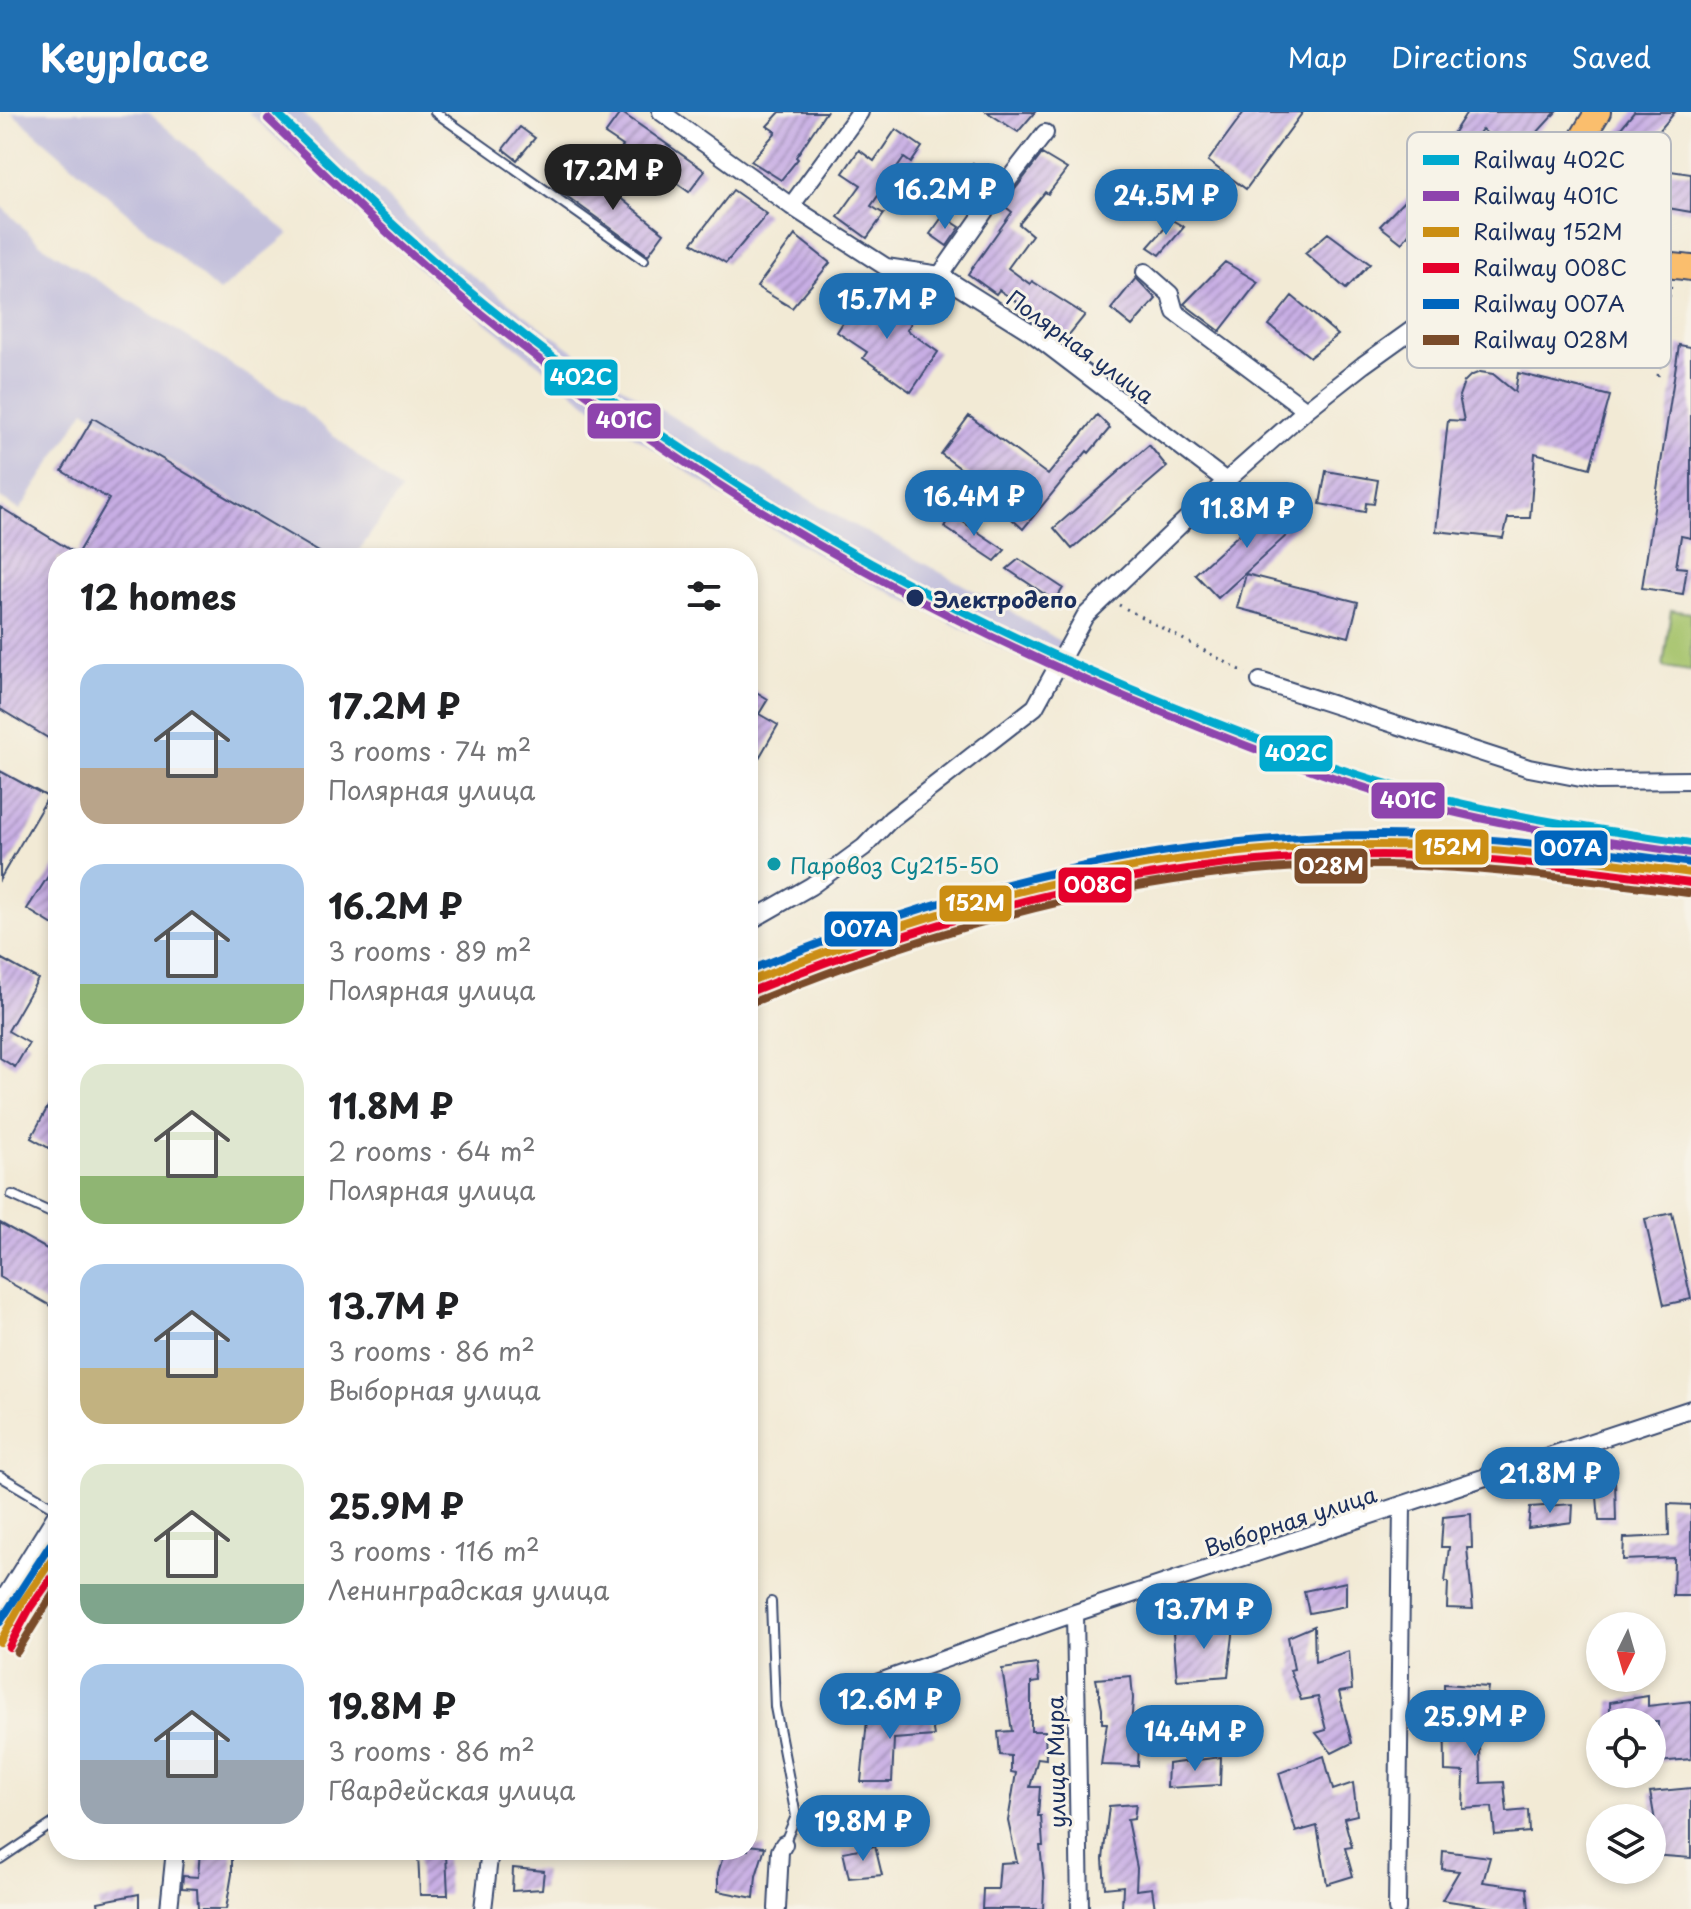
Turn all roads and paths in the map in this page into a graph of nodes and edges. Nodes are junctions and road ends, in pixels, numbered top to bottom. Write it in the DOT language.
graph roads {
  1 [pos="435,112"];
  2 [pos="661,112"];
  3 [pos="860,112"];
  4 [pos="1598,112"];
  5 [pos="1587,132"];
  6 [pos="1045,133"];
  7 [pos="791,206"];
  8 [pos="644,260"];
  9 [pos="1683,267"];
  10 [pos="1145,272"];
  11 [pos="940,275"];
  12 [pos="1671,319"];
  13 [pos="1407,335"];
  14 [pos="1660,368"];
  15 [pos="1658,376"];
  16 [pos="1306,410"];
  17 [pos="1226,481"];
  18 [pos="1105,597"];
  19 [pos="1260,681"];
  20 [pos="1691,780"];
  21 [pos="758,916"];
  22 [pos="12,1195"];
  23 [pos="48,1211"];
  24 [pos="1691,1409"];
  25 [pos="0,1476"];
  26 [pos="48,1505"];
  27 [pos="1402,1506"];
  28 [pos="48,1527"];
  29 [pos="771,1602"];
  30 [pos="0,1605"];
  31 [pos="1075,1613"];
  32 [pos="857,1690"];
  33 [pos="48,1827"];
  34 [pos="784,1844"];
  35 [pos="0,1859"];
  36 [pos="174,1860"];
  37 [pos="489,1860"];
  38 [pos="169,1909"];
  39 [pos="483,1909"];
  40 [pos="777,1909"];
  41 [pos="1080,1909"];
  42 [pos="1397,1909"];
  1 -- 8 [label="lane"];
  2 -- 7 [label="street, Полярная улица"];
  3 -- 7 [label="street"];
  4 -- 5 [label="main road"];
  6 -- 11 [label="street"];
  7 -- 11 [label="street, Полярная улица"];
  9 -- 12 [label="path"];
  10 -- 16 [label="street"];
  11 -- 17 [label="street, Полярная улица"];
  13 -- 16 [label="street"];
  14 -- 15 [label="path"];
  16 -- 17 [label="street"];
  17 -- 18 [label="street"];
  18 -- 19 [label="path"];
  18 -- 21 [label="street"];
  19 -- 20 [label="street"];
  22 -- 23 [label="lane"];
  24 -- 27 [label="street, Выборная улица"];
  25 -- 26 [label="lane"];
  27 -- 31 [label="street, Выборная улица"];
  27 -- 42 [label="street"];
  28 -- 30 [label="street"];
  29 -- 34 [label="lane"];
  31 -- 32 [label="street, Выборная улица"];
  31 -- 41 [label="street, улица Мира"];
  33 -- 35 [label="lane"];
  34 -- 40 [label="street"];
  36 -- 38 [label="street"];
  37 -- 39 [label="street"];
}
